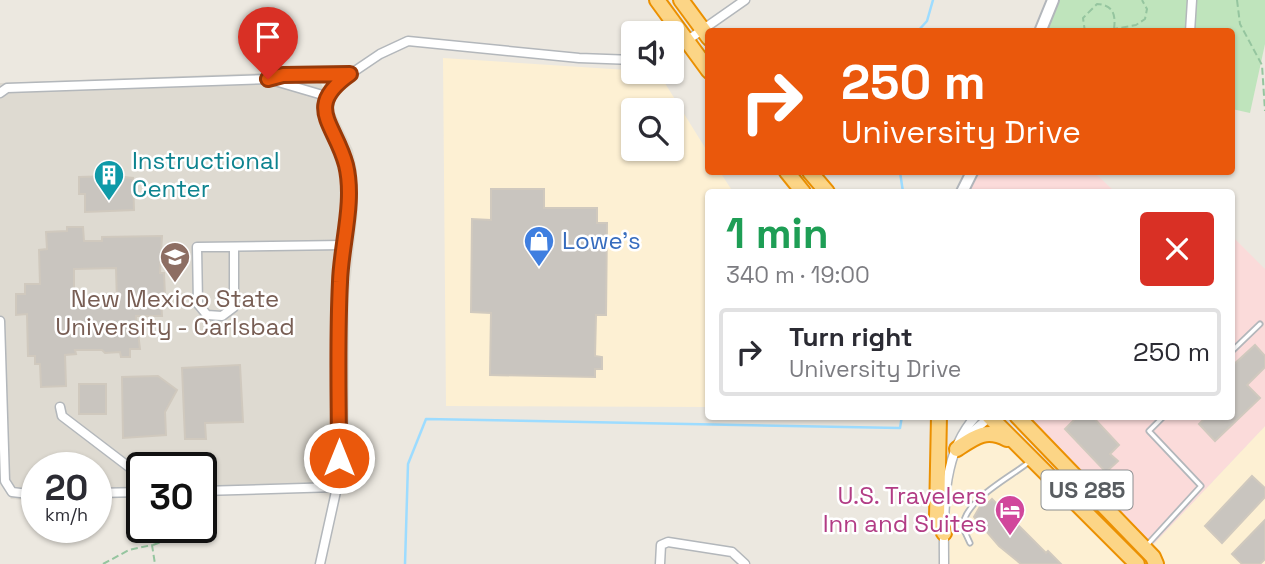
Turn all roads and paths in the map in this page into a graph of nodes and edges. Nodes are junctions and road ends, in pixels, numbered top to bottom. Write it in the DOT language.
graph roads {
  1 [pos="657,0"];
  2 [pos="681,0"];
  3 [pos="745,0"];
  4 [pos="1053,0"];
  5 [pos="1142,0"];
  6 [pos="1192,0"];
  7 [pos="1237,0"];
  8 [pos="712,28"];
  9 [pos="1042,28"];
  10 [pos="1084,28"];
  11 [pos="1114,28"];
  12 [pos="1123,28"];
  13 [pos="1190,28"];
  14 [pos="705,34"];
  15 [pos="687,43"];
  16 [pos="684,45"];
  17 [pos="621,60"];
  18 [pos="705,66"];
  19 [pos="350,74"];
  20 [pos="268,79"];
  21 [pos="0,93"];
  22 [pos="326,96"];
  23 [pos="1265,111"];
  24 [pos="789,175"];
  25 [pos="813,175"];
  26 [pos="800,189"];
  27 [pos="824,189"];
  28 [pos="344,245"];
  29 [pos="234,247"];
  30 [pos="0,321"];
  31 [pos="1260,324"];
  32 [pos="1235,348"];
  33 [pos="60,407"];
  34 [pos="939,420"];
  35 [pos="973,420"];
  36 [pos="986,420"];
  37 [pos="993,420"];
  38 [pos="1021,420"];
  39 [pos="1160,420"];
  40 [pos="1014,443"];
  41 [pos="957,449"];
  42 [pos="1031,461"];
  43 [pos="126,465"];
  44 [pos="337,486"];
  45 [pos="217,490"];
  46 [pos="21,493"];
  47 [pos="944,533"];
  48 [pos="158,543"];
  49 [pos="970,543"];
  50 [pos="152,545"];
  51 [pos="1144,548"];
  52 [pos="1135,562"];
  53 [pos="103,564"];
  54 [pos="155,564"];
  55 [pos="320,564"];
  56 [pos="660,564"];
  57 [pos="745,564"];
  58 [pos="944,564"];
  59 [pos="1156,564"];
  1 -- 15 [label="highway"];
  2 -- 14 [label="highway"];
  3 -- 8 [label="street"];
  4 -- 9 [label="street"];
  5 -- 12 [label="path"];
  6 -- 13 [label="street"];
  7 -- 23 [label="path"];
  10 -- 11 [label="path"];
  14 -- 15 [label="street"];
  15 -- 16 [label="street"];
  15 -- 18 [label="highway"];
  17 -- 19 [label="street"];
  19 -- 20 [label="street"];
  19 -- 22 [label="street"];
  20 -- 21 [label="street"];
  20 -- 22 [label="street"];
  22 -- 28 [label="street"];
  24 -- 26 [label="highway"];
  25 -- 27 [label="highway"];
  28 -- 29 [label="street"];
  28 -- 44 [label="street"];
  29 -- 29 [label="street"];
  30 -- 46 [label="street"];
  31 -- 32 [label="lane"];
  33 -- 43 [label="street"];
  34 -- 47 [label="highway"];
  35 -- 41 [label="street"];
  36 -- 41 [label="street"];
  37 -- 40 [label="highway, US 285"];
  38 -- 51 [label="highway, US 285"];
  39 -- 51 [label="lane"];
  40 -- 41 [label="highway"];
  40 -- 42 [label="highway, US 285"];
  41 -- 47 [label="street"];
  42 -- 49 [label="lane"];
  42 -- 52 [label="highway, US 285"];
  44 -- 45 [label="street"];
  44 -- 55 [label="street"];
  47 -- 58 [label="street"];
  48 -- 50 [label="path"];
  50 -- 53 [label="path"];
  50 -- 54 [label="path"];
  51 -- 52 [label="lane"];
  51 -- 59 [label="highway, US 285"];
  56 -- 57 [label="street"];
}
